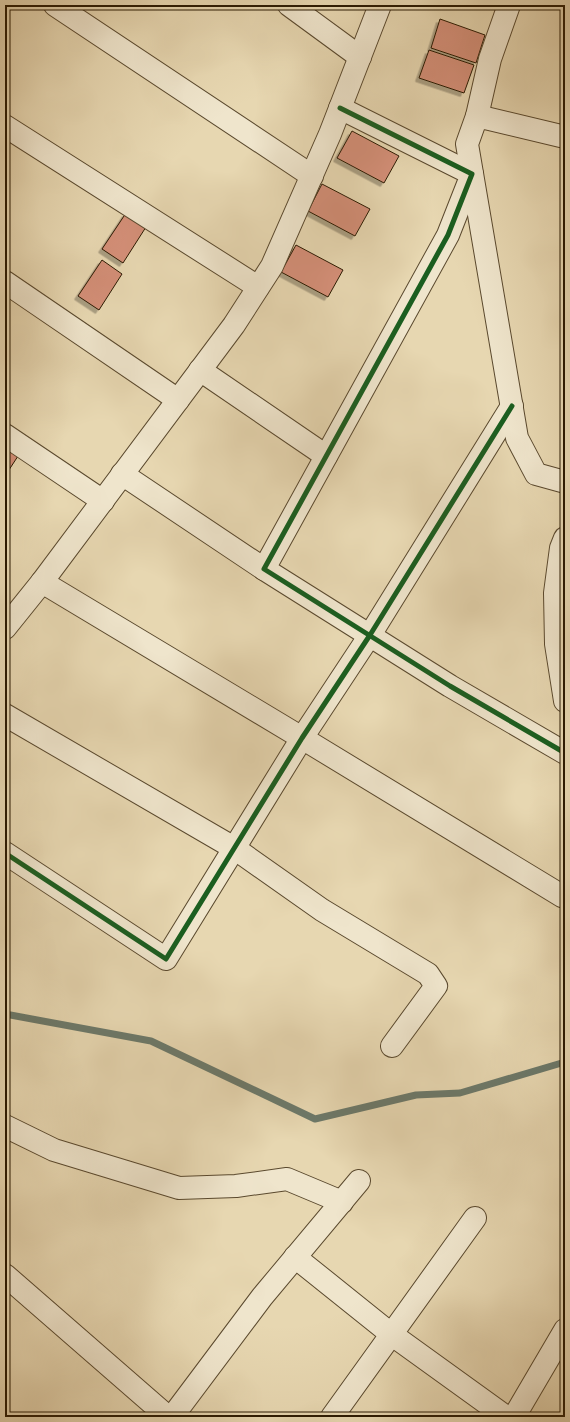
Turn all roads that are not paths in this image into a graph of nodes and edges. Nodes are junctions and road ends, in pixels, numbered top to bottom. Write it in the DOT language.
graph roads {
  1 [pos="56,5"];
  2 [pos="289,5"];
  3 [pos="380,5"];
  4 [pos="510,5"];
  5 [pos="360,57"];
  6 [pos="340,108"];
  7 [pos="477,116"];
  8 [pos="5,126"];
  9 [pos="565,137"];
  10 [pos="472,174"];
  11 [pos="312,176"];
  12 [pos="5,282"];
  13 [pos="258,287"];
  14 [pos="200,370"];
  15 [pos="178,400"];
  16 [pos="512,406"];
  17 [pos="5,435"];
  18 [pos="326,456"];
  19 [pos="122,474"];
  20 [pos="565,482"];
  21 [pos="103,500"];
  22 [pos="565,538"];
  23 [pos="264,569"];
  24 [pos="42,582"];
  25 [pos="8,617"];
  26 [pos="370,635"];
  27 [pos="565,701"];
  28 [pos="5,715"];
  29 [pos="302,738"];
  30 [pos="565,753"];
  31 [pos="234,848"];
  32 [pos="5,852"];
  33 [pos="565,897"];
  34 [pos="392,1046"];
  35 [pos="5,1126"];
  36 [pos="359,1181"];
  37 [pos="342,1202"];
  38 [pos="475,1218"];
  39 [pos="295,1257"];
  40 [pos="5,1275"];
  41 [pos="565,1330"];
  42 [pos="391,1334"];
  43 [pos="168,1417"];
  44 [pos="172,1417"];
  45 [pos="332,1417"];
  46 [pos="506,1417"];
  47 [pos="514,1417"];
  1 -- 11 [label="street"];
  2 -- 5 [label="street"];
  3 -- 5 [label="street"];
  4 -- 7 [label="street"];
  5 -- 6 [label="street"];
  6 -- 10 [label="street"];
  6 -- 11 [label="street"];
  7 -- 9 [label="street"];
  7 -- 10 [label="street"];
  8 -- 13 [label="street"];
  10 -- 16 [label="street"];
  10 -- 18 [label="street"];
  11 -- 13 [label="street"];
  12 -- 15 [label="street"];
  13 -- 14 [label="street"];
  14 -- 15 [label="street"];
  14 -- 18 [label="street"];
  15 -- 19 [label="street"];
  16 -- 20 [label="street"];
  16 -- 26 [label="street"];
  17 -- 21 [label="street"];
  18 -- 23 [label="street"];
  19 -- 21 [label="street"];
  19 -- 23 [label="street"];
  21 -- 24 [label="street"];
  22 -- 27 [label="street"];
  23 -- 26 [label="street"];
  24 -- 25 [label="street"];
  24 -- 29 [label="street"];
  26 -- 29 [label="street"];
  26 -- 30 [label="street"];
  28 -- 31 [label="street"];
  29 -- 31 [label="street"];
  29 -- 33 [label="street"];
  31 -- 32 [label="street"];
  31 -- 34 [label="street"];
  35 -- 37 [label="street"];
  36 -- 37 [label="street"];
  37 -- 39 [label="street"];
  38 -- 42 [label="street"];
  39 -- 42 [label="street"];
  39 -- 44 [label="street"];
  40 -- 43 [label="street"];
  41 -- 47 [label="street"];
  42 -- 45 [label="street"];
  42 -- 46 [label="street"];
}
